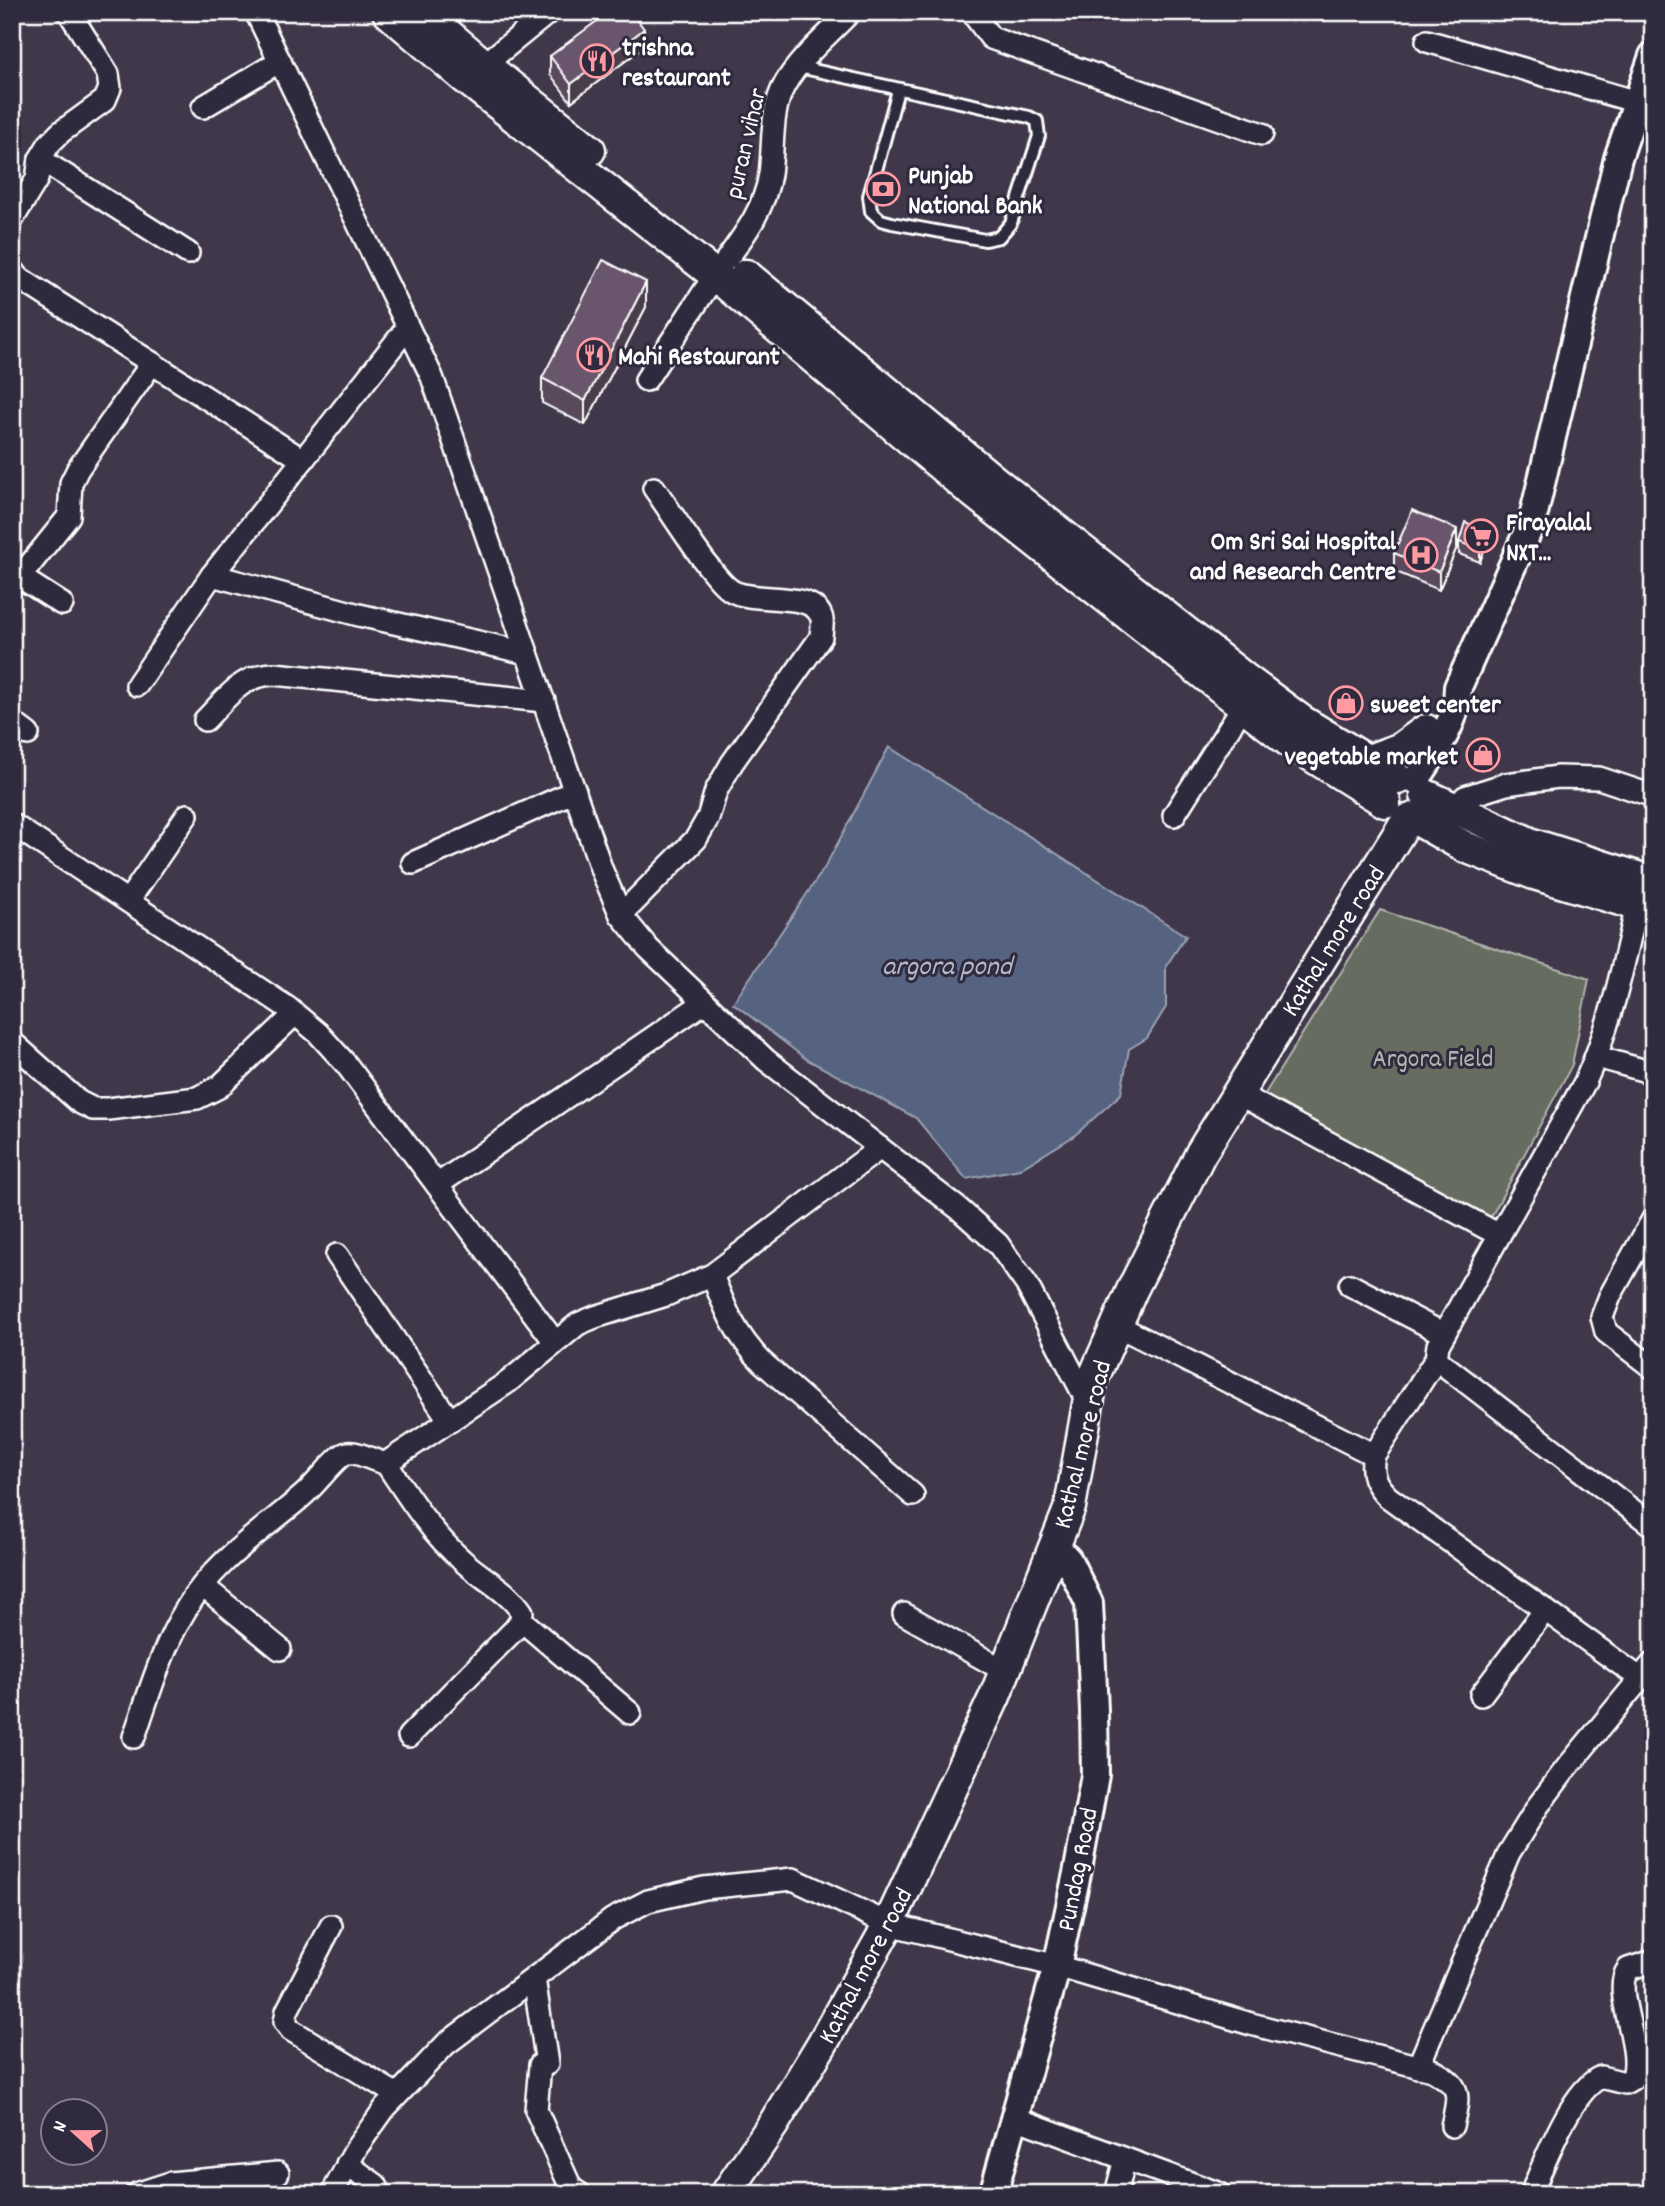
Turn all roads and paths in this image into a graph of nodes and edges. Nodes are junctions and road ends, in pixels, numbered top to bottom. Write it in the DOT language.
graph roads {
  1 [pos="69,12"];
  2 [pos="256,12"];
  3 [pos="388,12"];
  4 [pos="422,12"];
  5 [pos="549,12"];
  6 [pos="850,12"];
  7 [pos="975,12"];
  8 [pos="1427,41"];
  9 [pos="1653,57"];
  10 [pos="280,61"];
  11 [pos="484,65"];
  12 [pos="799,67"];
  13 [pos="898,90"];
  14 [pos="1637,102"];
  15 [pos="203,107"];
  16 [pos="1262,134"];
  17 [pos="40,159"];
  18 [pos="12,220"];
  19 [pos="188,254"];
  20 [pos="721,267"];
  21 [pos="12,270"];
  22 [pos="407,328"];
  23 [pos="152,363"];
  24 [pos="646,380"];
  25 [pos="303,460"];
  26 [pos="654,488"];
  27 [pos="16,575"];
  28 [pos="212,575"];
  29 [pos="62,604"];
  30 [pos="527,653"];
  31 [pos="137,685"];
  32 [pos="1458,687"];
  33 [pos="544,701"];
  34 [pos="1243,706"];
  35 [pos="205,720"];
  36 [pos="1426,730"];
  37 [pos="1366,761"];
  38 [pos="575,791"];
  39 [pos="1407,796"];
  40 [pos="1653,796"];
  41 [pos="1455,810"];
  42 [pos="187,815"];
  43 [pos="1174,815"];
  44 [pos="12,824"];
  45 [pos="413,863"];
  46 [pos="1647,899"];
  47 [pos="128,901"];
  48 [pos="621,915"];
  49 [pos="705,1002"];
  50 [pos="295,1014"];
  51 [pos="12,1042"];
  52 [pos="1597,1057"];
  53 [pos="1653,1073"];
  54 [pos="1237,1093"];
  55 [pos="880,1148"];
  56 [pos="437,1185"];
  57 [pos="1652,1224"];
  58 [pos="1499,1235"];
  59 [pos="337,1255"];
  60 [pos="712,1275"];
  61 [pos="1350,1285"];
  62 [pos="1116,1325"];
  63 [pos="1444,1334"];
  64 [pos="555,1342"];
  65 [pos="1436,1359"];
  66 [pos="1653,1368"];
  67 [pos="1088,1403"];
  68 [pos="450,1421"];
  69 [pos="1374,1455"];
  70 [pos="386,1463"];
  71 [pos="913,1495"];
  72 [pos="1653,1526"];
  73 [pos="1055,1545"];
  74 [pos="203,1586"];
  75 [pos="1545,1610"];
  76 [pos="904,1614"];
  77 [pos="521,1620"];
  78 [pos="280,1649"];
  79 [pos="1005,1671"];
  80 [pos="1647,1671"];
  81 [pos="1481,1695"];
  82 [pos="630,1713"];
  83 [pos="409,1736"];
  84 [pos="134,1737"];
  85 [pos="889,1924"];
  86 [pos="331,1926"];
  87 [pos="1653,1961"];
  88 [pos="1056,1966"];
  89 [pos="534,1978"];
  90 [pos="1418,2067"];
  91 [pos="397,2095"];
  92 [pos="1015,2118"];
  93 [pos="1452,2126"];
  94 [pos="1125,2159"];
  95 [pos="347,2164"];
  96 [pos="278,2172"];
  97 [pos="136,2194"];
  98 [pos="332,2194"];
  99 [pos="380,2194"];
  100 [pos="580,2194"];
  101 [pos="726,2194"];
  102 [pos="993,2194"];
  103 [pos="1116,2194"];
  104 [pos="1220,2194"];
  105 [pos="1531,2194"];
  1 -- 17 [label="street"];
  2 -- 10 [label="street"];
  3 -- 20 [label="main road"];
  4 -- 11 [label="main road"];
  5 -- 11 [label="street"];
  6 -- 12 [label="street, puran vihar"];
  7 -- 16 [label="street"];
  8 -- 14 [label="street"];
  9 -- 14 [label="street"];
  10 -- 15 [label="street"];
  10 -- 22 [label="street"];
  11 -- 20 [label="main road"];
  12 -- 13 [label="lane"];
  12 -- 20 [label="street, puran vihar"];
  13 -- 13 [label="lane"];
  14 -- 32 [label="street"];
  17 -- 18 [label="street"];
  17 -- 19 [label="street"];
  20 -- 24 [label="street, puran vihar"];
  20 -- 34 [label="main road"];
  20 -- 37 [label="main road"];
  21 -- 23 [label="street"];
  22 -- 25 [label="street"];
  22 -- 30 [label="street"];
  23 -- 25 [label="street"];
  23 -- 27 [label="street"];
  25 -- 28 [label="street"];
  26 -- 48 [label="street"];
  27 -- 29 [label="street"];
  28 -- 30 [label="street"];
  28 -- 31 [label="street"];
  30 -- 33 [label="street"];
  32 -- 36 [label="street"];
  32 -- 39 [label="street"];
  33 -- 35 [label="street"];
  33 -- 38 [label="street"];
  34 -- 39 [label="main road"];
  34 -- 43 [label="street"];
  36 -- 37 [label="main road"];
  36 -- 39 [label="street"];
  37 -- 39 [label="main road"];
  38 -- 45 [label="street"];
  38 -- 48 [label="street"];
  39 -- 41 [label="main road"];
  39 -- 46 [label="main road"];
  39 -- 54 [label="main road, Kathal more road"];
  40 -- 41 [label="street"];
  41 -- 46 [label="main road"];
  42 -- 47 [label="street"];
  44 -- 47 [label="street"];
  46 -- 52 [label="street"];
  47 -- 50 [label="street"];
  48 -- 49 [label="street"];
  49 -- 55 [label="street"];
  49 -- 56 [label="street"];
  50 -- 51 [label="street"];
  50 -- 56 [label="street"];
  52 -- 53 [label="street"];
  52 -- 58 [label="street"];
  54 -- 58 [label="street"];
  54 -- 62 [label="main road, Kathal more road"];
  55 -- 60 [label="street"];
  55 -- 67 [label="street"];
  56 -- 64 [label="street"];
  57 -- 66 [label="street"];
  58 -- 63 [label="street"];
  59 -- 68 [label="street"];
  60 -- 64 [label="street"];
  60 -- 71 [label="street"];
  61 -- 63 [label="street"];
  62 -- 67 [label="main road, Kathal more road"];
  62 -- 69 [label="street"];
  63 -- 65 [label="street"];
  64 -- 68 [label="street"];
  65 -- 69 [label="street"];
  65 -- 72 [label="street"];
  67 -- 73 [label="main road, Kathal more road"];
  68 -- 70 [label="street"];
  69 -- 75 [label="street"];
  70 -- 74 [label="street"];
  70 -- 77 [label="street"];
  73 -- 79 [label="main road, Kathal more road"];
  73 -- 88 [label="street, Pundag Road"];
  74 -- 78 [label="street"];
  74 -- 84 [label="street"];
  75 -- 80 [label="street"];
  75 -- 81 [label="street"];
  76 -- 79 [label="street"];
  77 -- 82 [label="street"];
  77 -- 83 [label="street"];
  79 -- 85 [label="main road, Kathal more road"];
  80 -- 90 [label="street"];
  85 -- 88 [label="street"];
  85 -- 89 [label="street"];
  85 -- 101 [label="main road, Kathal more road"];
  86 -- 91 [label="street"];
  87 -- 105 [label="street"];
  88 -- 90 [label="street"];
  88 -- 92 [label="street, Pundag Road"];
  89 -- 91 [label="street"];
  89 -- 100 [label="street"];
  90 -- 93 [label="street"];
  91 -- 95 [label="street"];
  92 -- 94 [label="street"];
  92 -- 102 [label="street, Pundag Road"];
  94 -- 103 [label="street"];
  94 -- 104 [label="street"];
  95 -- 98 [label="street"];
  95 -- 99 [label="street"];
  96 -- 97 [label="street"];
}
